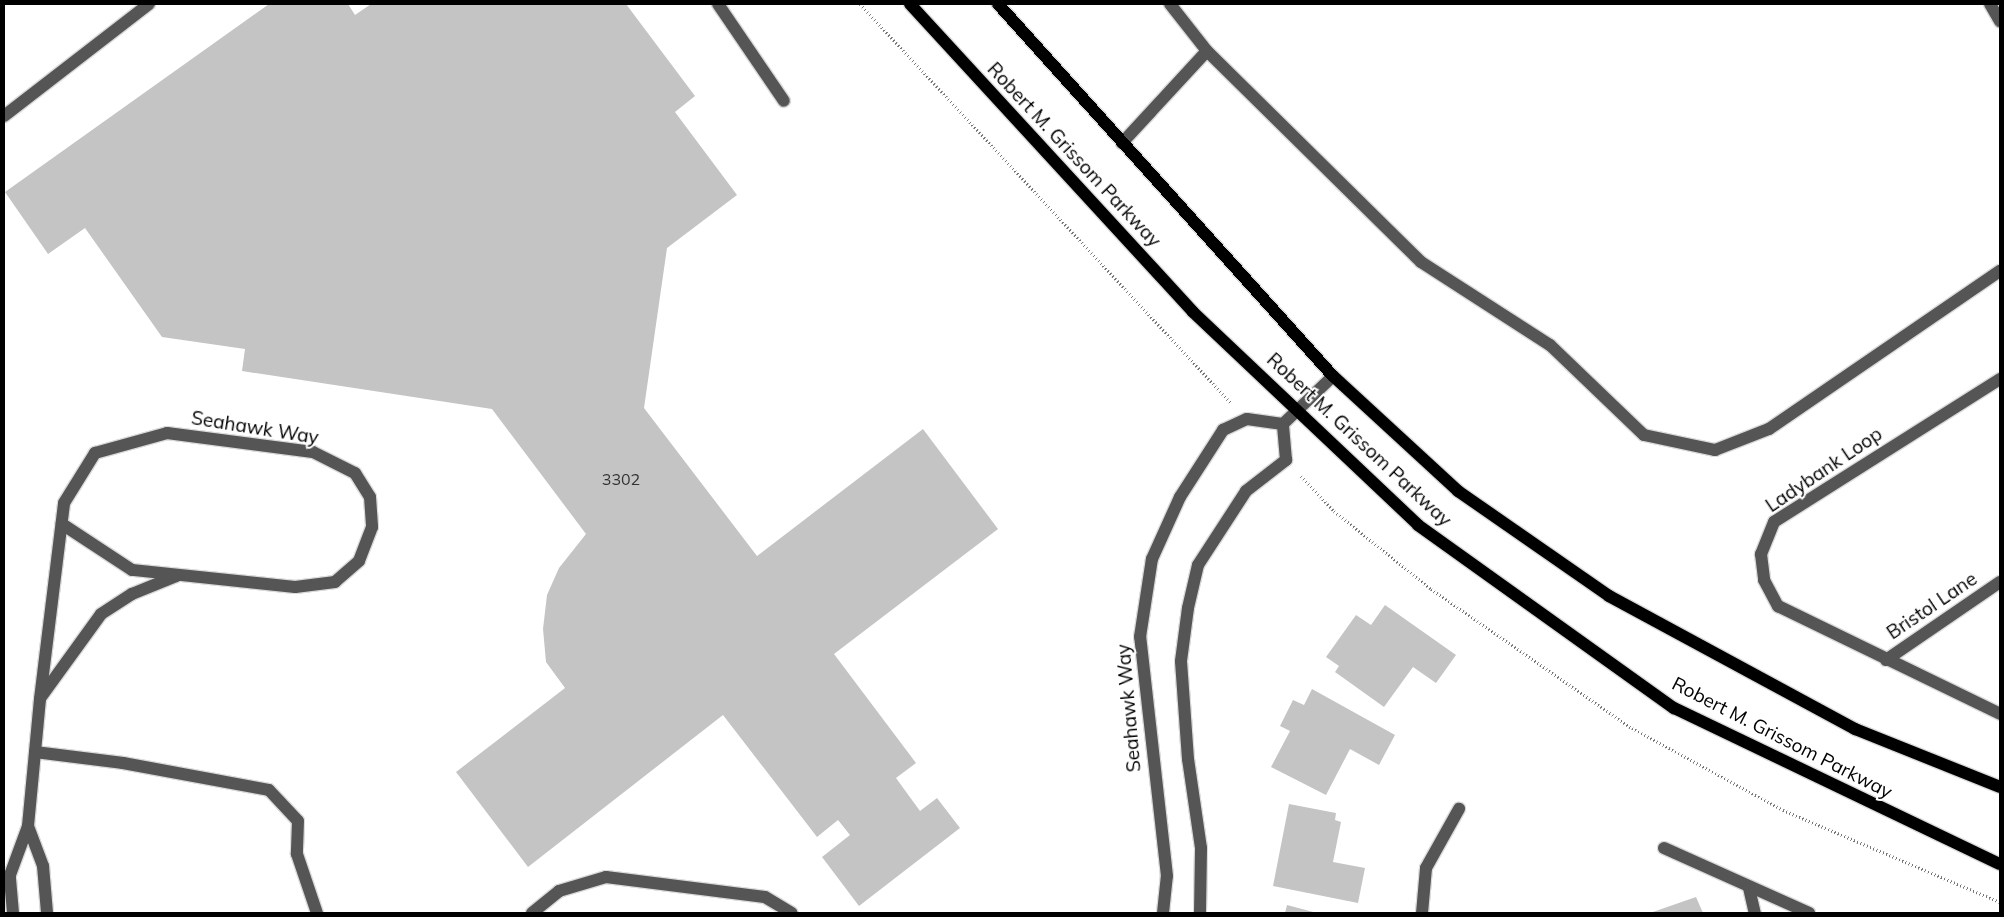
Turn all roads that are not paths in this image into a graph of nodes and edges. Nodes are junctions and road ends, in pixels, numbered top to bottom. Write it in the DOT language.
graph roads {
  1 [pos="149,4"];
  2 [pos="718,4"];
  3 [pos="910,4"];
  4 [pos="998,4"];
  5 [pos="1170,4"];
  6 [pos="1990,4"];
  7 [pos="2000,21"];
  8 [pos="1207,51"];
  9 [pos="784,101"];
  10 [pos="4,116"];
  11 [pos="1122,144"];
  12 [pos="2000,271"];
  13 [pos="1333,376"];
  14 [pos="2000,378"];
  15 [pos="1300,409"];
  16 [pos="1283,424"];
  17 [pos="62,524"];
  18 [pos="179,575"];
  19 [pos="2000,582"];
  20 [pos="1886,660"];
  21 [pos="40,699"];
  22 [pos="2000,714"];
  23 [pos="35,752"];
  24 [pos="2000,787"];
  25 [pos="1459,809"];
  26 [pos="28,826"];
  27 [pos="1664,848"];
  28 [pos="2000,864"];
  29 [pos="1749,888"];
  30 [pos="13,913"];
  31 [pos="47,913"];
  32 [pos="317,913"];
  33 [pos="532,913"];
  34 [pos="792,913"];
  35 [pos="1163,913"];
  36 [pos="1200,913"];
  37 [pos="1422,913"];
  38 [pos="1755,913"];
  39 [pos="1809,913"];
  1 -- 10 [label="street"];
  2 -- 9 [label="street"];
  3 -- 15 [label="main road, Robert M. Grissom Parkway"];
  4 -- 11 [label="main road, Robert M. Grissom Parkway"];
  5 -- 8 [label="street"];
  6 -- 7 [label="street"];
  8 -- 11 [label="street"];
  8 -- 12 [label="street"];
  11 -- 13 [label="main road, Robert M. Grissom Parkway"];
  13 -- 15 [label="street"];
  13 -- 24 [label="main road, Robert M. Grissom Parkway"];
  14 -- 20 [label="street, Ladybank Loop"];
  15 -- 16 [label="street"];
  15 -- 28 [label="main road, Robert M. Grissom Parkway"];
  16 -- 35 [label="street, Seahawk Way"];
  16 -- 36 [label="street"];
  17 -- 18 [label="street, Seahawk Way"];
  17 -- 18 [label="street, Seahawk Way"];
  17 -- 21 [label="street, Seahawk Way"];
  18 -- 21 [label="street, Seahawk Way"];
  19 -- 20 [label="street, Bristol Lane"];
  20 -- 22 [label="street, Ladybank Loop"];
  21 -- 23 [label="street, Seahawk Way"];
  23 -- 26 [label="street, Seahawk Way"];
  23 -- 32 [label="street"];
  25 -- 37 [label="street"];
  26 -- 30 [label="street, Seahawk Way"];
  26 -- 31 [label="street, Seahawk Way"];
  27 -- 29 [label="street"];
  29 -- 38 [label="street"];
  29 -- 39 [label="street"];
  33 -- 34 [label="street"];
}
